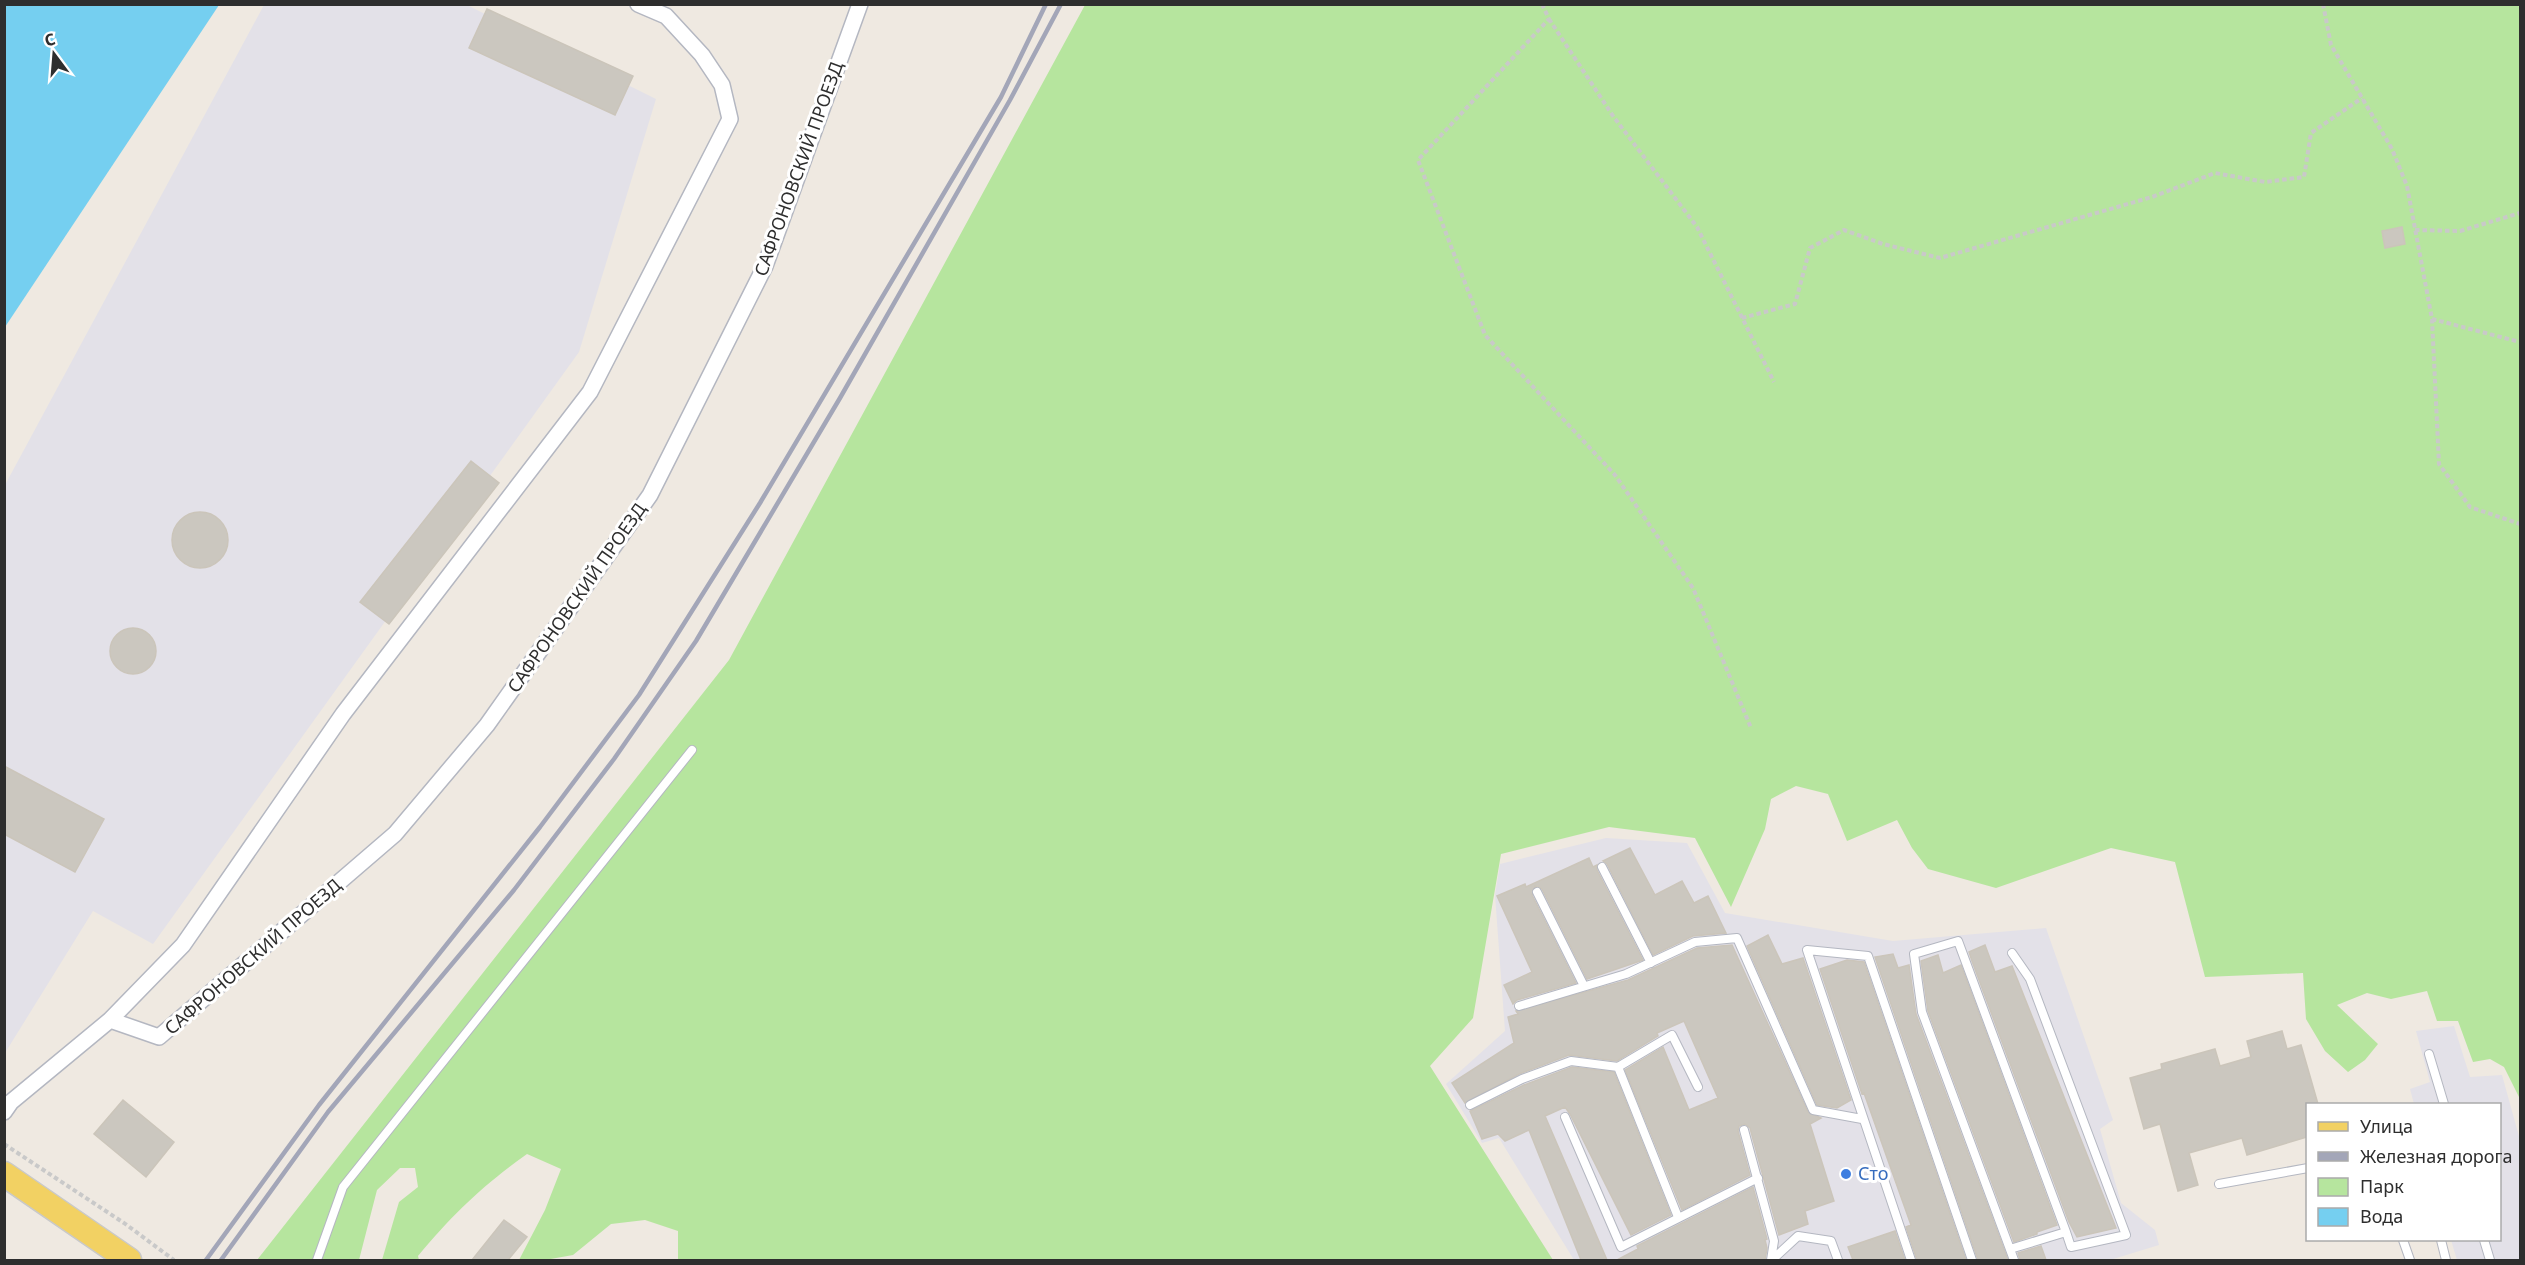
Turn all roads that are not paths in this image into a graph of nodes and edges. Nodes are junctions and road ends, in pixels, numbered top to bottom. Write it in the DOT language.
graph roads {
  1 [pos="638,4"];
  2 [pos="860,4"];
  3 [pos="692,750"];
  4 [pos="1602,867"];
  5 [pos="1537,892"];
  6 [pos="2012,952"];
  7 [pos="1651,963"];
  8 [pos="1584,986"];
  9 [pos="1519,1006"];
  10 [pos="110,1020"];
  11 [pos="2429,1054"];
  12 [pos="1618,1067"];
  13 [pos="1698,1087"];
  14 [pos="2444,1103"];
  15 [pos="1470,1105"];
  16 [pos="4,1112"];
  17 [pos="1565,1117"];
  18 [pos="1862,1119"];
  19 [pos="1744,1130"];
  20 [pos="2306,1168"];
  21 [pos="4,1174"];
  22 [pos="1758,1179"];
  23 [pos="2219,1184"];
  24 [pos="1677,1217"];
  25 [pos="2066,1232"];
  26 [pos="2404,1241"];
  27 [pos="2441,1241"];
  28 [pos="2485,1241"];
  29 [pos="2010,1249"];
  30 [pos="129,1260"];
  31 [pos="317,1260"];
  32 [pos="1772,1260"];
  33 [pos="1838,1260"];
  34 [pos="1911,1260"];
  35 [pos="1972,1260"];
  36 [pos="2014,1260"];
  37 [pos="2410,1260"];
  38 [pos="2446,1260"];
  39 [pos="2490,1260"];
  1 -- 10 [label="street"];
  2 -- 10 [label="street, САФРОНОВСКИЙ ПРОЕЗД"];
  3 -- 31 [label="lane"];
  4 -- 7 [label="lane"];
  5 -- 8 [label="lane"];
  6 -- 25 [label="lane"];
  7 -- 8 [label="lane"];
  7 -- 18 [label="lane"];
  8 -- 9 [label="lane"];
  10 -- 16 [label="street"];
  11 -- 14 [label="lane"];
  12 -- 13 [label="lane"];
  12 -- 15 [label="lane"];
  12 -- 24 [label="lane"];
  17 -- 24 [label="lane"];
  18 -- 34 [label="lane"];
  18 -- 35 [label="lane"];
  19 -- 22 [label="lane"];
  20 -- 23 [label="lane"];
  21 -- 30 [label="main road"];
  22 -- 24 [label="lane"];
  22 -- 32 [label="lane"];
  25 -- 29 [label="lane"];
  25 -- 29 [label="lane"];
  26 -- 37 [label="lane"];
  27 -- 38 [label="lane"];
  28 -- 39 [label="lane"];
  29 -- 36 [label="lane"];
  32 -- 33 [label="lane"];
}
